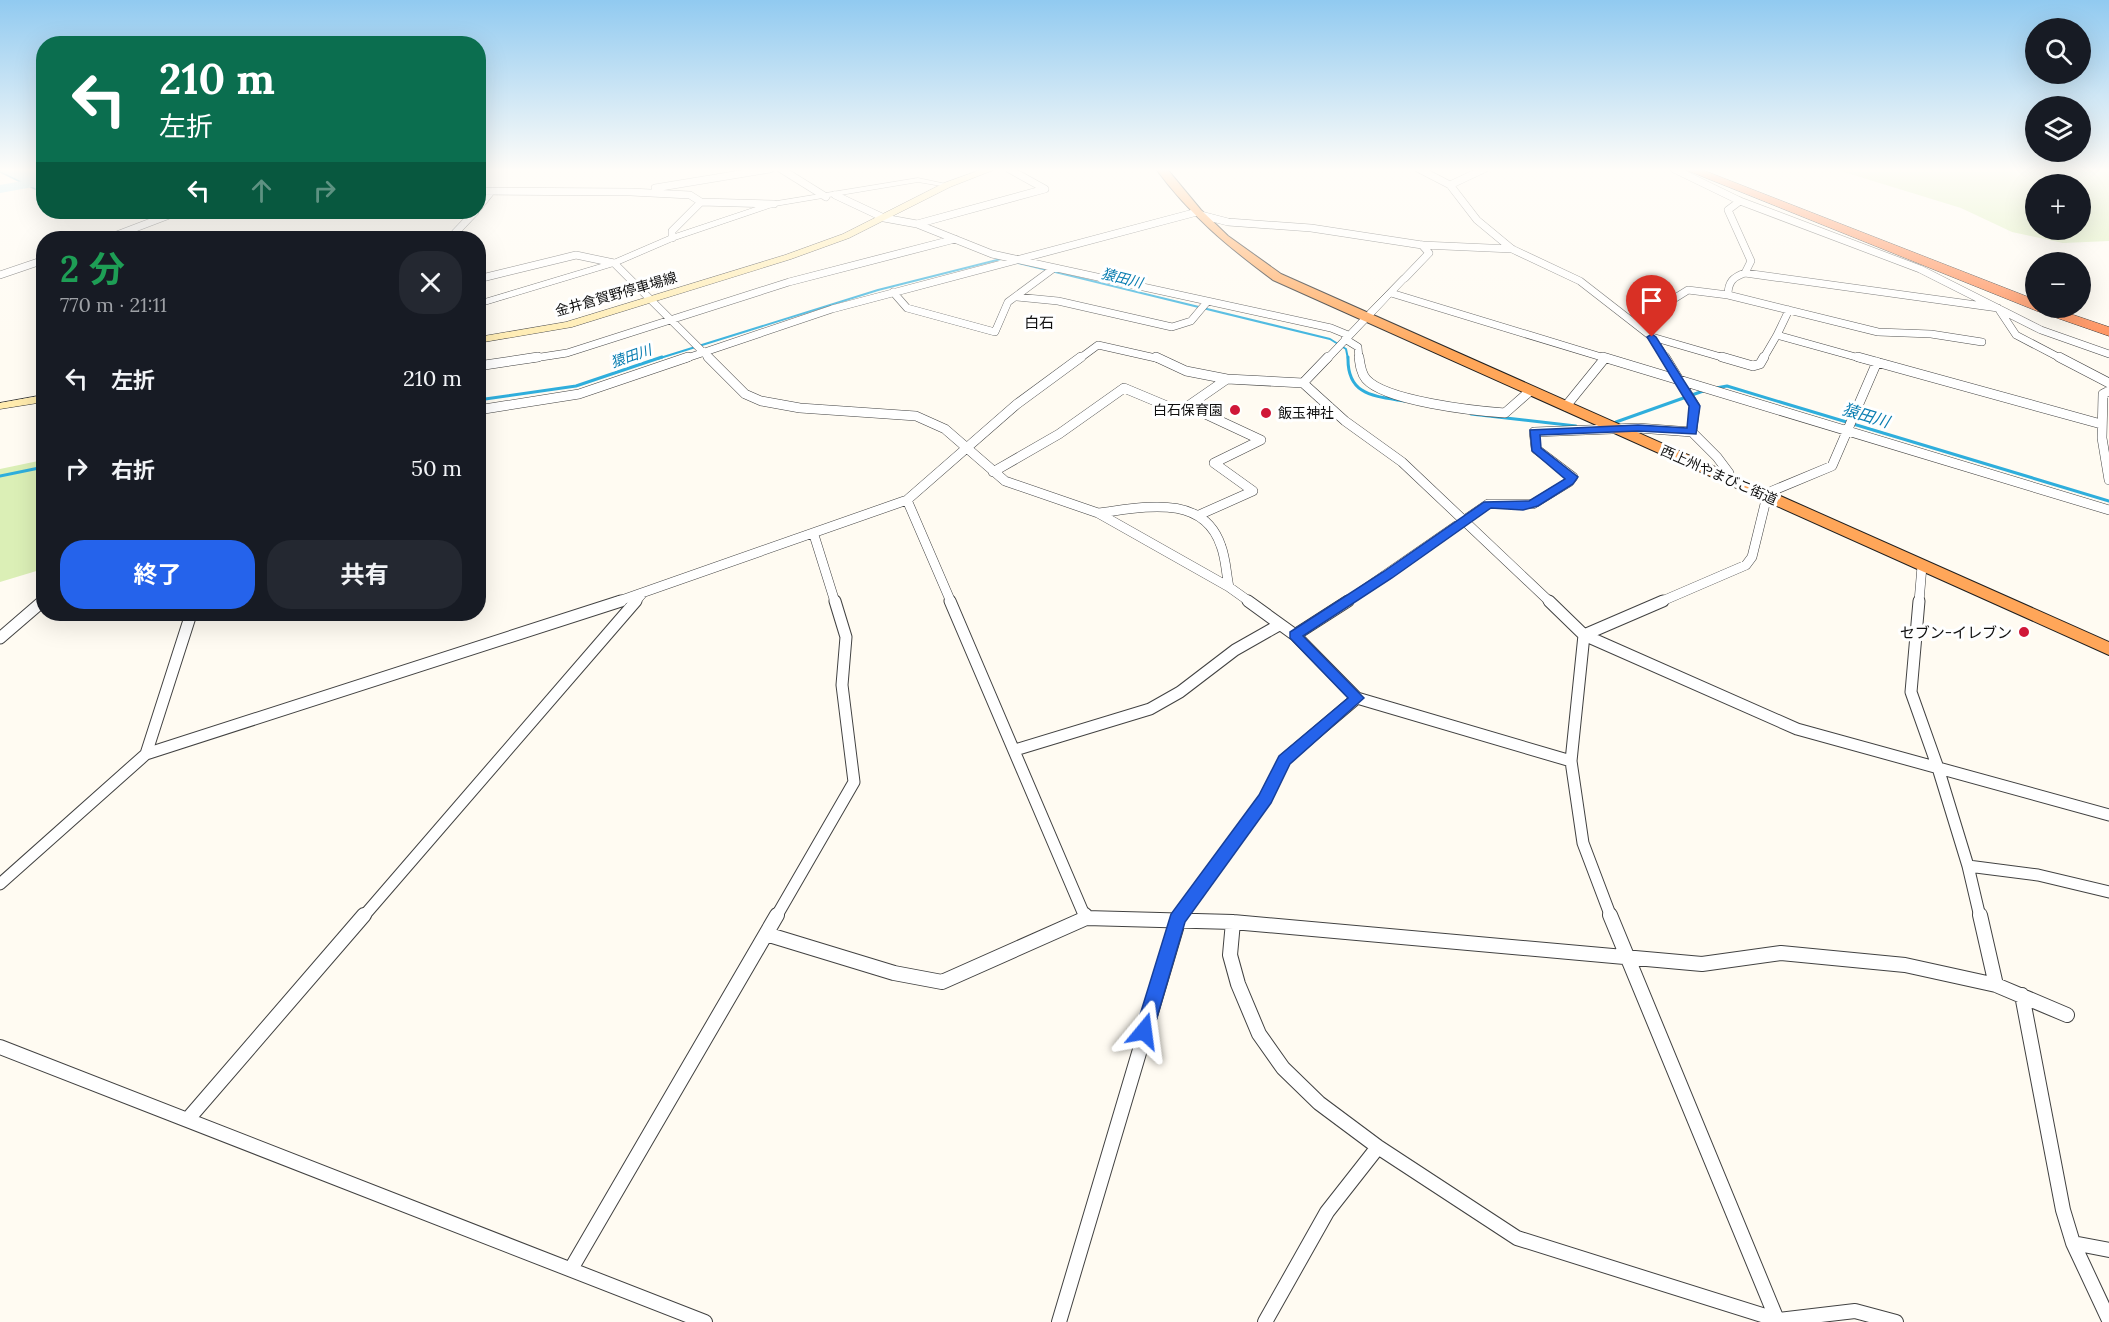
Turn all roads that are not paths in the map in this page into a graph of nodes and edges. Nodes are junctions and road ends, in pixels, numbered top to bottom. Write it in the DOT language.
graph roads {
  1 [pos="672,231"];
  2 [pos="694,231"];
  3 [pos="857,231"];
  4 [pos="934,231"];
  5 [pos="1135,231"];
  6 [pos="1216,231"];
  7 [pos="1329,231"];
  8 [pos="1490,231"];
  9 [pos="1737,231"];
  10 [pos="1819,231"];
  11 [pos="1846,231"];
  12 [pos="1863,231"];
  13 [pos="672,238"];
  14 [pos="956,239"];
  15 [pos="1422,245"];
  16 [pos="1512,249"];
  17 [pos="1017,260"];
  18 [pos="36,263"];
  19 [pos="614,263"];
  20 [pos="1053,269"];
  21 [pos="1745,273"];
  22 [pos="0,275"];
  23 [pos="486,277"];
  24 [pos="1405,278"];
  25 [pos="893,292"];
  26 [pos="1391,293"];
  27 [pos="2025,294"];
  28 [pos="1728,295"];
  29 [pos="1017,297"];
  30 [pos="652,300"];
  31 [pos="2025,301"];
  32 [pos="486,302"];
  33 [pos="1207,303"];
  34 [pos="1998,308"];
  35 [pos="1789,310"];
  36 [pos="1366,318"];
  37 [pos="2070,318"];
  38 [pos="2090,318"];
  39 [pos="671,319"];
  40 [pos="1635,323"];
  41 [pos="2109,325"];
  42 [pos="2109,332"];
  43 [pos="1777,335"];
  44 [pos="1346,337"];
  45 [pos="1652,337"];
  46 [pos="486,339"];
  47 [pos="1982,342"];
  48 [pos="703,351"];
  49 [pos="2109,354"];
  50 [pos="1605,358"];
  51 [pos="1876,362"];
  52 [pos="486,365"];
  53 [pos="1227,379"];
  54 [pos="1678,380"];
  55 [pos="1303,383"];
  56 [pos="2109,383"];
  57 [pos="1530,390"];
  58 [pos="2109,391"];
  59 [pos="36,399"];
  60 [pos="0,406"];
  61 [pos="1188,406"];
  62 [pos="1566,406"];
  63 [pos="486,409"];
  64 [pos="2101,424"];
  65 [pos="1619,430"];
  66 [pos="1692,432"];
  67 [pos="1848,432"];
  68 [pos="966,448"];
  69 [pos="993,471"];
  70 [pos="1726,477"];
  71 [pos="2109,480"];
  72 [pos="1767,496"];
  73 [pos="907,500"];
  74 [pos="2109,510"];
  75 [pos="1098,513"];
  76 [pos="1199,514"];
  77 [pos="1466,519"];
  78 [pos="814,536"];
  79 [pos="1922,566"];
  80 [pos="1229,587"];
  81 [pos="642,594"];
  82 [pos="36,607"];
  83 [pos="189,621"];
  84 [pos="1279,625"];
  85 [pos="1295,635"];
  86 [pos="1584,635"];
  87 [pos="0,638"];
  88 [pos="2109,649"];
  89 [pos="1357,698"];
  90 [pos="1015,750"];
  91 [pos="146,754"];
  92 [pos="1571,761"];
  93 [pos="1938,768"];
  94 [pos="2109,815"];
  95 [pos="1968,866"];
  96 [pos="0,884"];
  97 [pos="2109,892"];
  98 [pos="1086,918"];
  99 [pos="1177,919"];
  100 [pos="1233,922"];
  101 [pos="766,934"];
  102 [pos="1626,958"];
  103 [pos="1996,985"];
  104 [pos="2022,996"];
  105 [pos="2067,1016"];
  106 [pos="0,1047"];
  107 [pos="188,1119"];
  108 [pos="1378,1147"];
  109 [pos="2073,1243"];
  110 [pos="2109,1250"];
  111 [pos="571,1269"];
  112 [pos="2109,1320"];
  113 [pos="1778,1321"];
  114 [pos="705,1322"];
  115 [pos="1059,1322"];
  116 [pos="1265,1322"];
  117 [pos="1896,1322"];
  1 -- 13 [label="street"];
  2 -- 13 [label="street"];
  3 -- 30 [label="main road, 金井倉賀野停車場線"];
  4 -- 14 [label="street"];
  5 -- 17 [label="street"];
  6 -- 36 [label="highway, 西上州やまびこ街道"];
  7 -- 15 [label="street"];
  8 -- 16 [label="street"];
  9 -- 21 [label="street"];
  10 -- 34 [label="street"];
  11 -- 31 [label="highway"];
  12 -- 27 [label="highway"];
  13 -- 19 [label="street"];
  14 -- 17 [label="street"];
  14 -- 39 [label="street"];
  15 -- 16 [label="street"];
  15 -- 24 [label="street"];
  16 -- 40 [label="street"];
  17 -- 20 [label="street"];
  17 -- 25 [label="street"];
  18 -- 22 [label="street"];
  19 -- 23 [label="street"];
  19 -- 30 [label="street"];
  19 -- 32 [label="street"];
  20 -- 29 [label="street"];
  20 -- 33 [label="street"];
  21 -- 28 [label="street"];
  21 -- 34 [label="street"];
  24 -- 26 [label="street"];
  25 -- 29 [label="street"];
  25 -- 48 [label="street"];
  26 -- 36 [label="street"];
  26 -- 50 [label="street"];
  28 -- 35 [label="street"];
  28 -- 40 [label="street"];
  29 -- 33 [label="street"];
  30 -- 39 [label="street"];
  30 -- 46 [label="main road, 金井倉賀野停車場線"];
  33 -- 44 [label="street"];
  34 -- 49 [label="street"];
  34 -- 56 [label="street"];
  35 -- 43 [label="street"];
  35 -- 47 [label="street"];
  36 -- 44 [label="street"];
  36 -- 57 [label="highway, 西上州やまびこ街道"];
  37 -- 42 [label="highway"];
  38 -- 41 [label="highway"];
  39 -- 48 [label="street"];
  39 -- 52 [label="street"];
  40 -- 45 [label="street"];
  43 -- 45 [label="street"];
  43 -- 51 [label="street"];
  44 -- 55 [label="street"];
  44 -- 57 [label="street"];
  45 -- 54 [label="street"];
  48 -- 63 [label="street"];
  48 -- 68 [label="street"];
  50 -- 54 [label="street"];
  50 -- 62 [label="street"];
  51 -- 64 [label="street"];
  51 -- 67 [label="street"];
  53 -- 55 [label="street"];
  53 -- 61 [label="street"];
  53 -- 68 [label="street"];
  54 -- 66 [label="street"];
  54 -- 67 [label="street"];
  55 -- 77 [label="street"];
  57 -- 62 [label="highway, 西上州やまびこ街道"];
  58 -- 64 [label="street"];
  59 -- 60 [label="main road"];
  61 -- 69 [label="street"];
  61 -- 76 [label="street"];
  62 -- 65 [label="highway, 西上州やまびこ街道"];
  64 -- 71 [label="street"];
  65 -- 66 [label="street"];
  65 -- 70 [label="highway, 西上州やまびこ街道"];
  65 -- 77 [label="street"];
  66 -- 70 [label="street"];
  67 -- 72 [label="street"];
  67 -- 74 [label="street"];
  68 -- 69 [label="street"];
  68 -- 73 [label="street"];
  69 -- 75 [label="street"];
  70 -- 72 [label="highway, 西上州やまびこ街道"];
  72 -- 79 [label="highway, 西上州やまびこ街道"];
  72 -- 86 [label="street"];
  73 -- 78 [label="street"];
  73 -- 90 [label="street"];
  75 -- 76 [label="street"];
  75 -- 80 [label="street"];
  76 -- 80 [label="street"];
  77 -- 85 [label="street"];
  77 -- 86 [label="street"];
  78 -- 81 [label="street"];
  78 -- 101 [label="street"];
  79 -- 88 [label="highway, 西上州やまびこ街道"];
  79 -- 93 [label="street"];
  80 -- 84 [label="street"];
  81 -- 91 [label="street"];
  81 -- 107 [label="street"];
  82 -- 87 [label="street"];
  83 -- 91 [label="street"];
  84 -- 85 [label="street"];
  84 -- 90 [label="street"];
  85 -- 89 [label="street"];
  86 -- 92 [label="street"];
  86 -- 93 [label="street"];
  89 -- 92 [label="street"];
  89 -- 99 [label="street"];
  90 -- 98 [label="street"];
  91 -- 96 [label="street"];
  92 -- 102 [label="street"];
  93 -- 94 [label="street"];
  93 -- 95 [label="street"];
  95 -- 97 [label="street"];
  95 -- 103 [label="street"];
  98 -- 99 [label="street"];
  98 -- 101 [label="street"];
  99 -- 100 [label="street"];
  99 -- 115 [label="street"];
  100 -- 102 [label="street"];
  100 -- 108 [label="street"];
  101 -- 111 [label="street"];
  102 -- 103 [label="street"];
  102 -- 113 [label="street"];
  103 -- 104 [label="street"];
  104 -- 105 [label="street"];
  104 -- 109 [label="street"];
  106 -- 107 [label="street"];
  107 -- 111 [label="street"];
  108 -- 113 [label="street"];
  108 -- 116 [label="street"];
  109 -- 110 [label="street"];
  109 -- 112 [label="street"];
  111 -- 114 [label="street"];
  113 -- 117 [label="street"];
}
